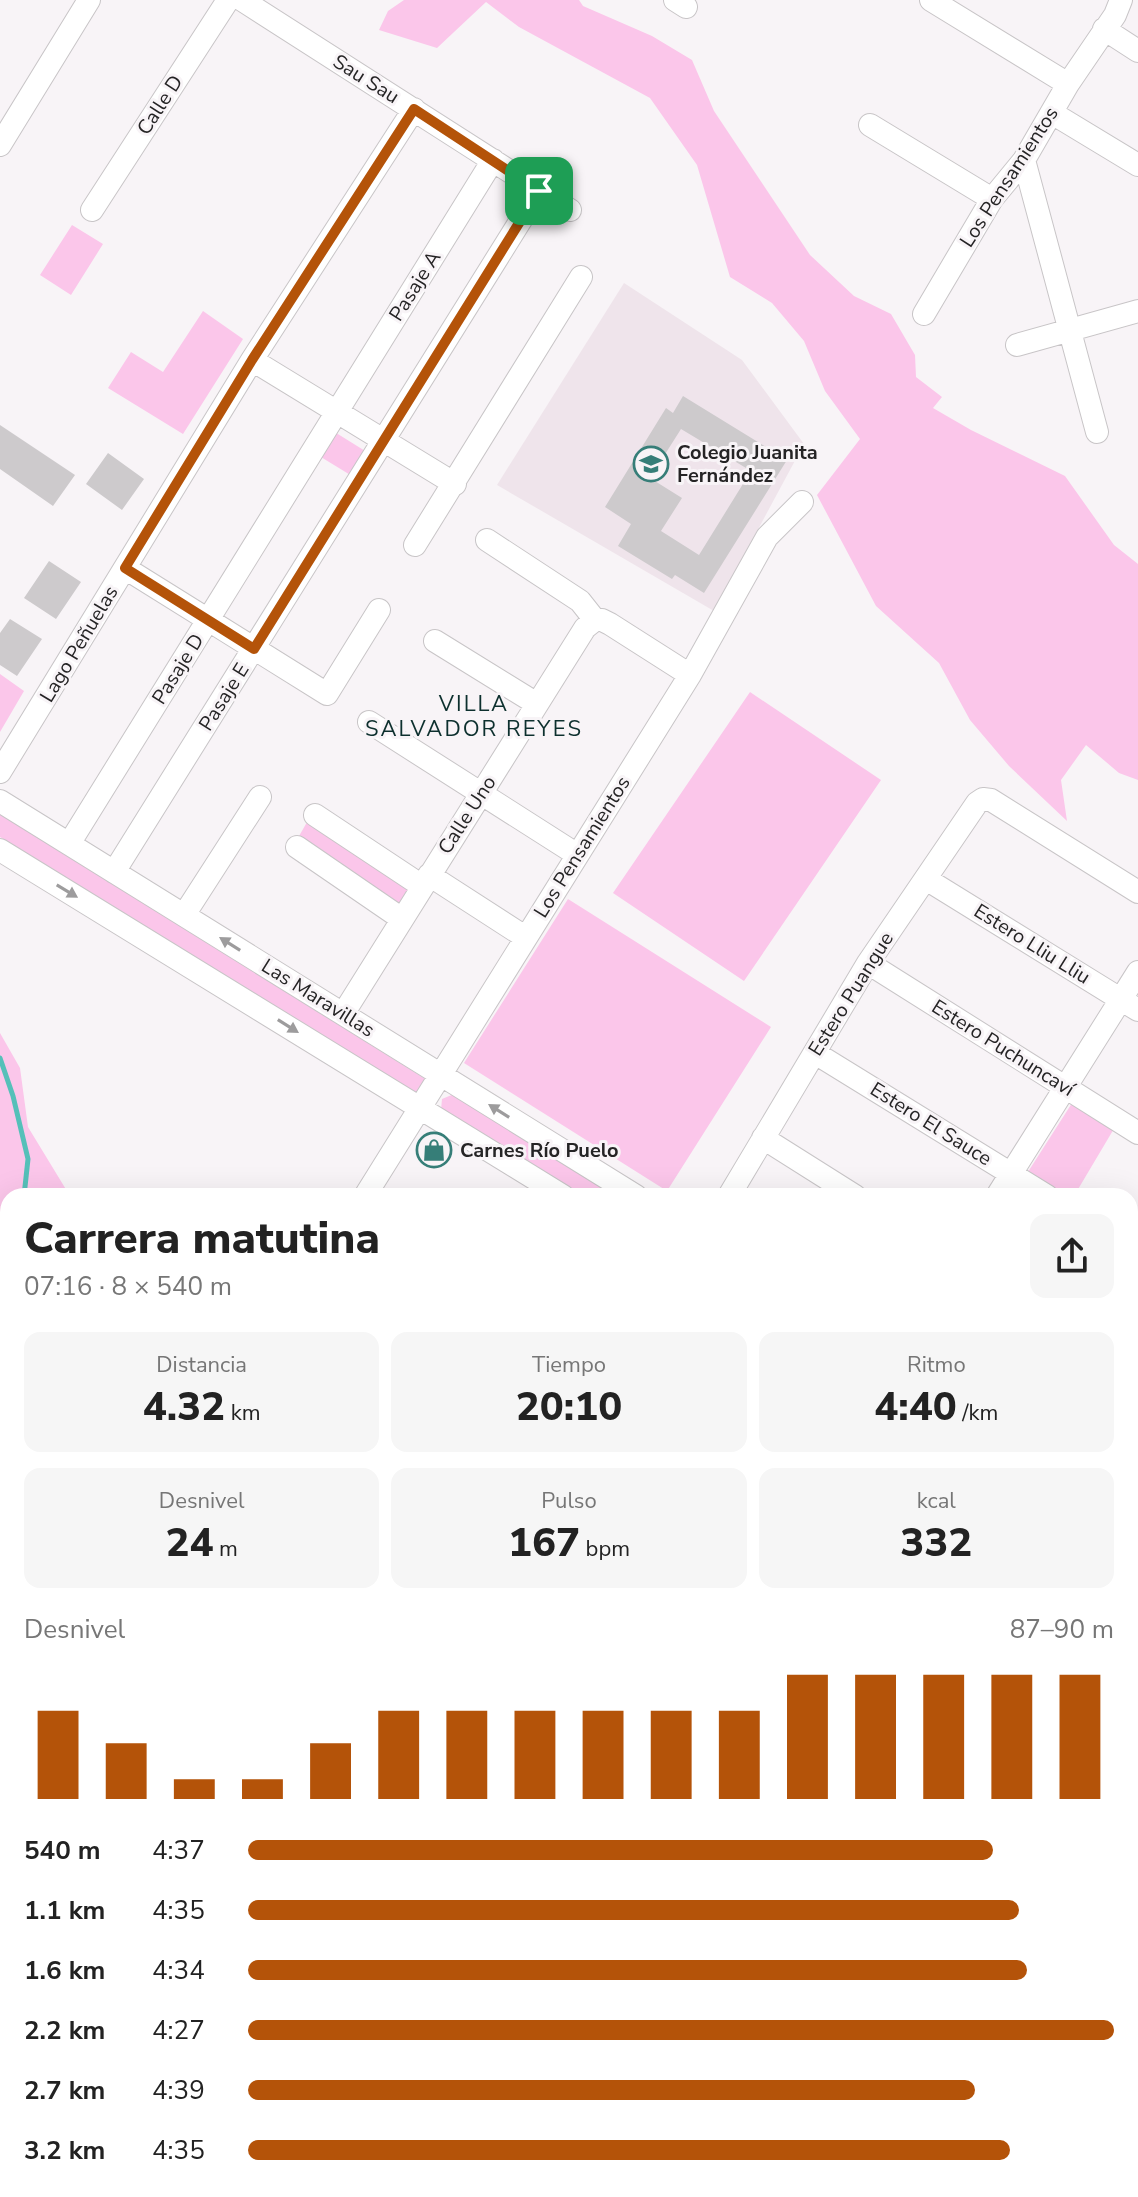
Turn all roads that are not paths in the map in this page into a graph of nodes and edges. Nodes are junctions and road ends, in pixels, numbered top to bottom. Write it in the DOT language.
graph roads {
  1 [pos="89,0"];
  2 [pos="228,0"];
  3 [pos="242,0"];
  4 [pos="931,0"];
  5 [pos="1121,0"];
  6 [pos="1104,29"];
  7 [pos="1138,51"];
  8 [pos="1068,84"];
  9 [pos="414,109"];
  10 [pos="1052,113"];
  11 [pos="870,125"];
  12 [pos="3,133"];
  13 [pos="493,160"];
  14 [pos="1024,160"];
  15 [pos="1138,165"];
  16 [pos="539,191"];
  17 [pos="992,199"];
  18 [pos="92,210"];
  19 [pos="570,210"];
  20 [pos="581,277"];
  21 [pos="1138,311"];
  22 [pos="924,314"];
  23 [pos="1068,330"];
  24 [pos="1017,345"];
  25 [pos="252,360"];
  26 [pos="337,412"];
  27 [pos="1097,432"];
  28 [pos="385,440"];
  29 [pos="455,484"];
  30 [pos="802,502"];
  31 [pos="487,540"];
  32 [pos="415,545"];
  33 [pos="125,568"];
  34 [pos="379,610"];
  35 [pos="208,620"];
  36 [pos="595,620"];
  37 [pos="435,641"];
  38 [pos="254,649"];
  39 [pos="690,675"];
  40 [pos="537,704"];
  41 [pos="369,722"];
  42 [pos="0,772"];
  43 [pos="481,794"];
  44 [pos="260,797"];
  45 [pos="0,801"];
  46 [pos="315,815"];
  47 [pos="69,844"];
  48 [pos="297,847"];
  49 [pos="0,850"];
  50 [pos="576,854"];
  51 [pos="114,872"];
  52 [pos="926,879"];
  53 [pos="425,880"];
  54 [pos="1138,892"];
  55 [pos="184,915"];
  56 [pos="402,919"];
  57 [pos="525,937"];
  58 [pos="868,963"];
  59 [pos="1138,972"];
  60 [pos="1129,1005"];
  61 [pos="343,1014"];
  62 [pos="815,1053"];
  63 [pos="441,1075"];
  64 [pos="1064,1088"];
  65 [pos="420,1107"];
  66 [pos="1138,1133"];
  67 [pos="763,1138"];
  68 [pos="1011,1174"];
  69 [pos="371,1188"];
  70 [pos="550,1188"];
  71 [pos="623,1188"];
  72 [pos="734,1188"];
  73 [pos="842,1188"];
  74 [pos="1002,1188"];
  75 [pos="1034,1188"];
  1 -- 12 [label="street"];
  2 -- 18 [label="street, Calle D"];
  3 -- 9 [label="street, Sau Sau"];
  4 -- 8 [label="street"];
  5 -- 6 [label="street, Los Pensamientos"];
  6 -- 7 [label="street"];
  6 -- 8 [label="street, Los Pensamientos"];
  8 -- 10 [label="street, Los Pensamientos"];
  9 -- 13 [label="street, Sau Sau"];
  9 -- 25 [label="street, Lago Peñuelas"];
  10 -- 14 [label="street, Los Pensamientos"];
  10 -- 15 [label="street"];
  11 -- 17 [label="street"];
  13 -- 16 [label="street, Sau Sau"];
  13 -- 26 [label="street, Pasaje A"];
  14 -- 17 [label="street, Los Pensamientos"];
  14 -- 23 [label="street"];
  16 -- 19 [label="street, Sau Sau"];
  16 -- 28 [label="street, Pasaje E"];
  17 -- 22 [label="street, Los Pensamientos"];
  20 -- 29 [label="street"];
  21 -- 23 [label="street"];
  23 -- 24 [label="street"];
  23 -- 27 [label="street"];
  25 -- 26 [label="street"];
  25 -- 33 [label="street, Lago Peñuelas"];
  26 -- 28 [label="street"];
  26 -- 35 [label="street, Pasaje D"];
  28 -- 29 [label="street"];
  28 -- 38 [label="street, Pasaje E"];
  29 -- 32 [label="street"];
  30 -- 39 [label="street, Los Pensamientos"];
  31 -- 36 [label="street"];
  33 -- 35 [label="street"];
  33 -- 42 [label="street, Lago Peñuelas"];
  34 -- 38 [label="street"];
  35 -- 38 [label="street"];
  35 -- 47 [label="street, Pasaje D"];
  36 -- 39 [label="street"];
  36 -- 40 [label="street, Calle Uno"];
  37 -- 40 [label="street"];
  38 -- 51 [label="street, Pasaje E"];
  39 -- 50 [label="street, Los Pensamientos"];
  40 -- 43 [label="street, Calle Uno"];
  41 -- 43 [label="street"];
  43 -- 50 [label="street"];
  43 -- 53 [label="street, Calle Uno"];
  44 -- 55 [label="street"];
  45 -- 47 [label="street, Las Maravillas"];
  46 -- 53 [label="street"];
  47 -- 51 [label="street, Las Maravillas"];
  48 -- 56 [label="street"];
  49 -- 65 [label="street, Las Maravillas, one-way"];
  50 -- 57 [label="street, Los Pensamientos"];
  51 -- 55 [label="street, Las Maravillas"];
  52 -- 54 [label="street, Estero Puangue"];
  52 -- 58 [label="street, Estero Puangue"];
  52 -- 60 [label="street, Estero Lliu Lliu"];
  53 -- 56 [label="street, Calle Uno"];
  53 -- 57 [label="street"];
  61 -- 55 [label="street, Las Maravillas, one-way"];
  56 -- 61 [label="street, Calle Uno"];
  57 -- 63 [label="street, Los Pensamientos"];
  58 -- 62 [label="street, Estero Puangue"];
  58 -- 64 [label="street, Estero Puchuncaví"];
  59 -- 60 [label="street"];
  60 -- 64 [label="street"];
  61 -- 63 [label="street, Las Maravillas"];
  62 -- 67 [label="street, Estero Puangue"];
  62 -- 68 [label="street, Estero El Sauce"];
  63 -- 65 [label="street, Los Pensamientos"];
  71 -- 63 [label="street, Las Maravillas, one-way"];
  64 -- 66 [label="street, Estero Puchuncaví"];
  64 -- 68 [label="street"];
  65 -- 69 [label="street, Los Pensamientos"];
  65 -- 70 [label="street, Las Maravillas"];
  67 -- 72 [label="street, Estero Puangue"];
  67 -- 73 [label="street"];
  68 -- 74 [label="street"];
  68 -- 75 [label="street, Estero El Sauce"];
}
